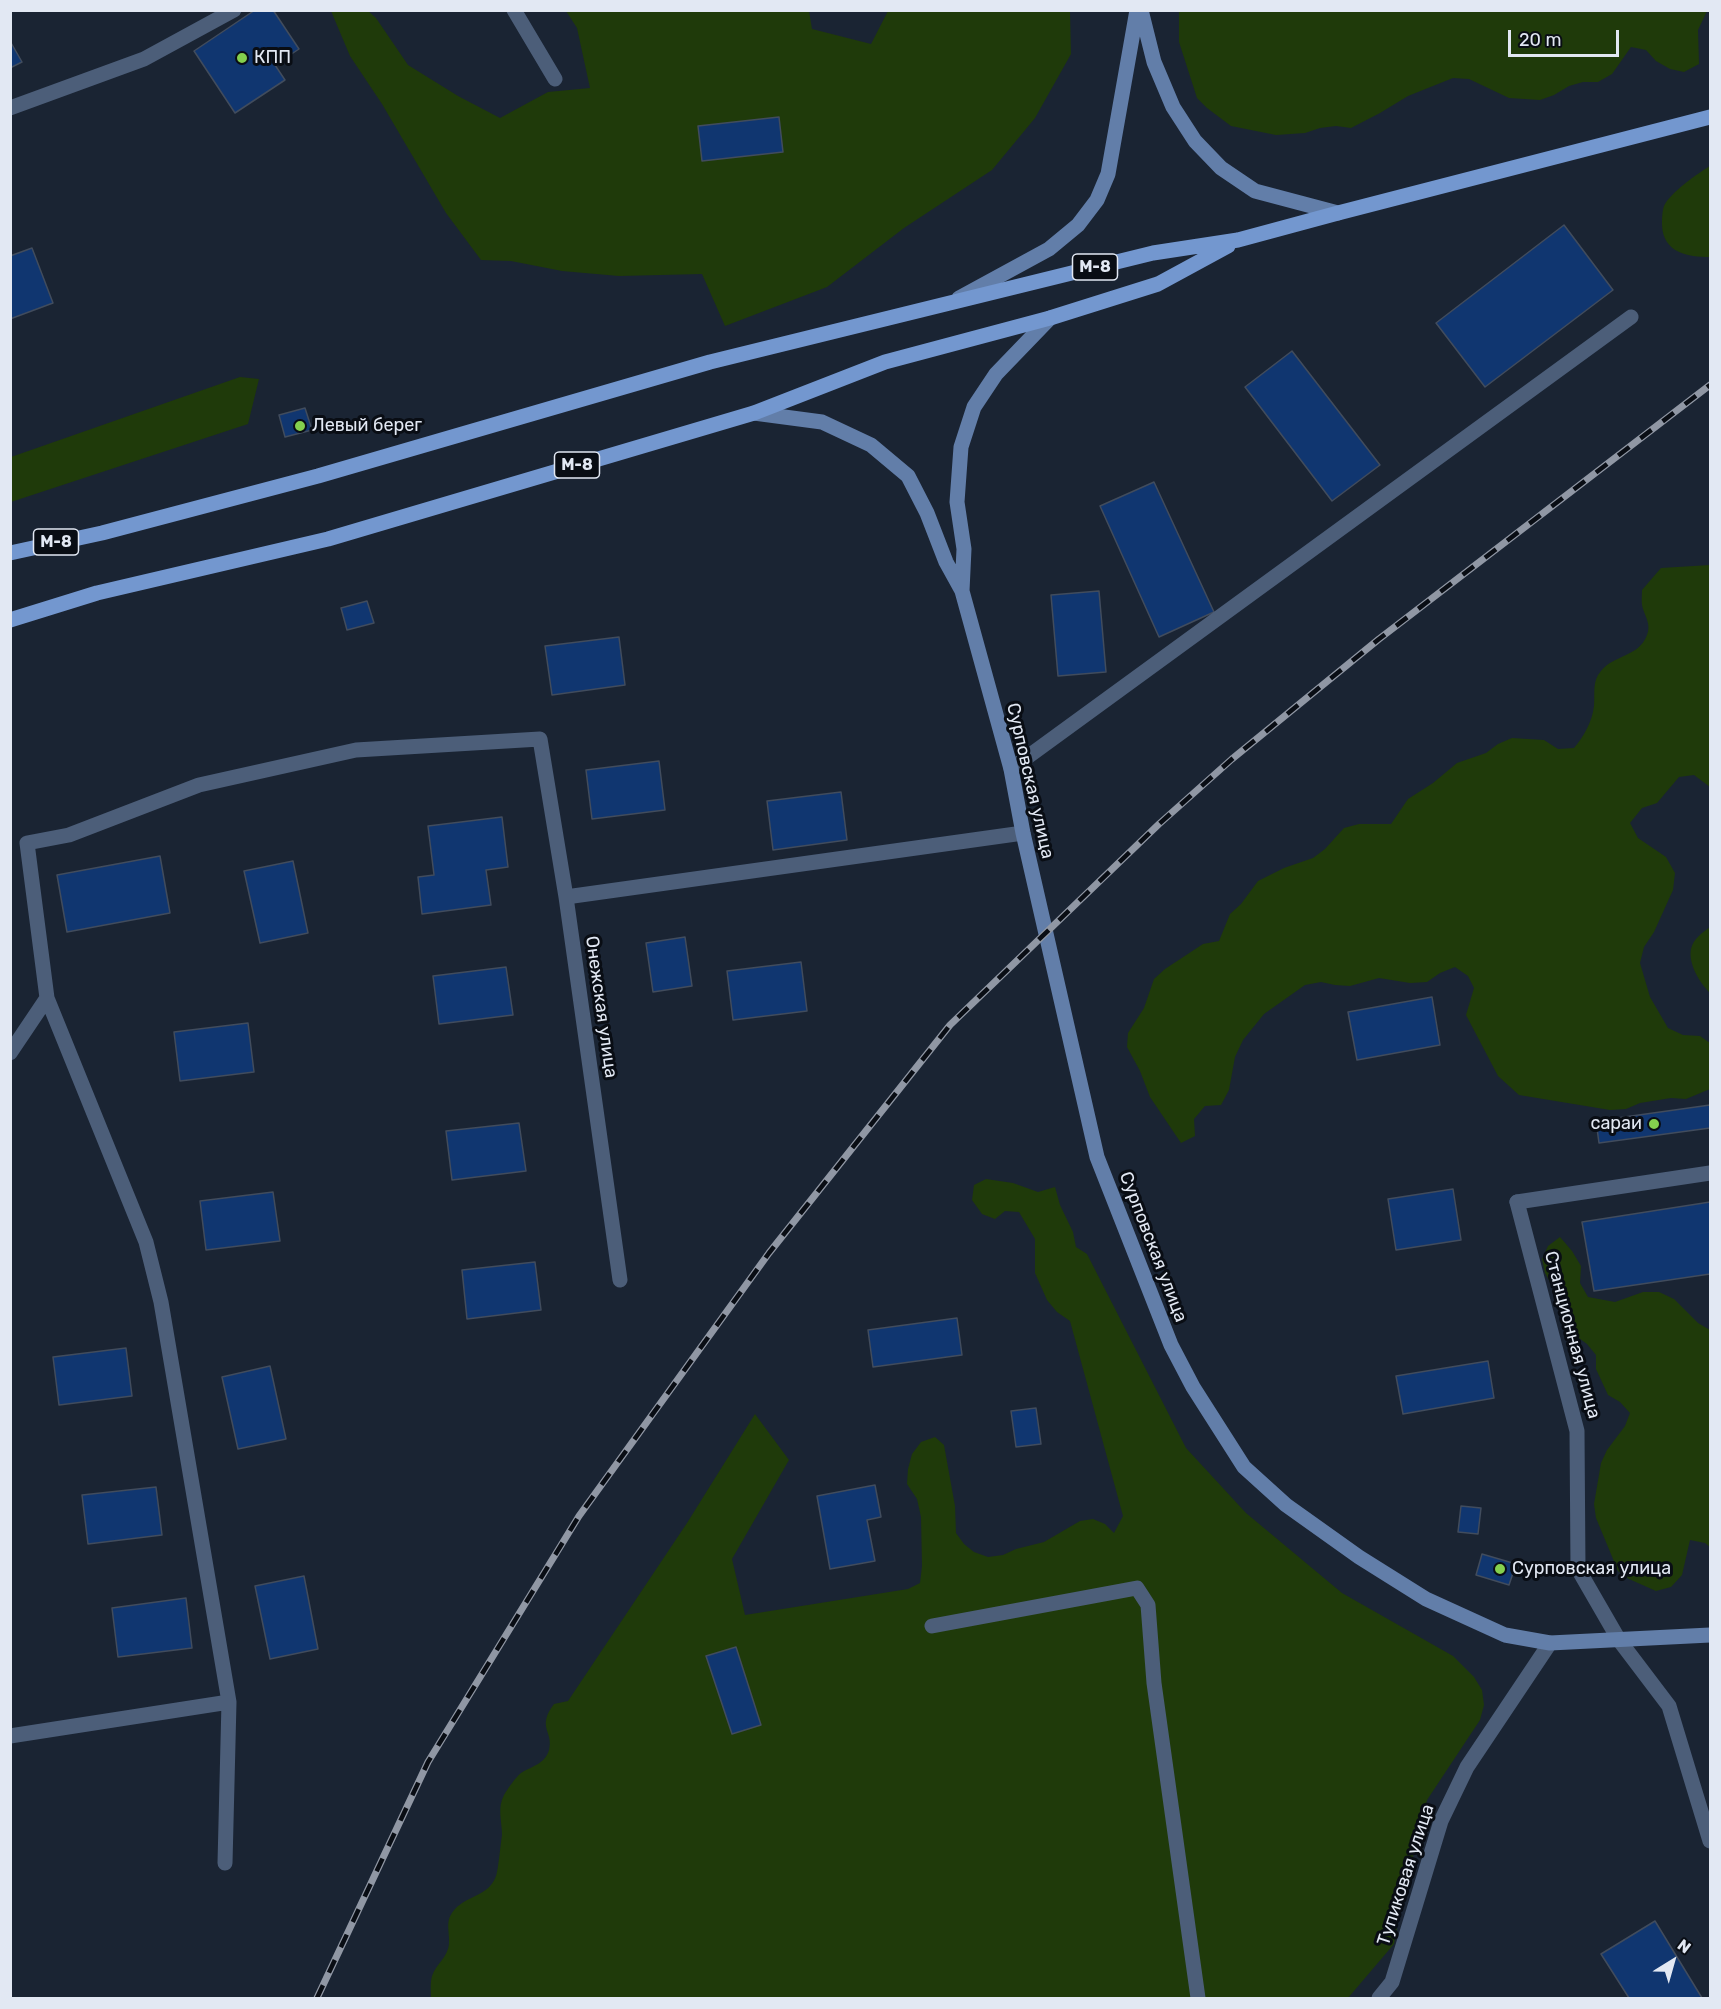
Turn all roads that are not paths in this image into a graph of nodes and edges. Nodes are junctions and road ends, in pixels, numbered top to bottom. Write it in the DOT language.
graph roads {
  1 [pos="234,10"];
  2 [pos="514,10"];
  3 [pos="1139,10"];
  4 [pos="555,79"];
  5 [pos="10,108"];
  6 [pos="1710,117"];
  7 [pos="1338,213"];
  8 [pos="1238,240"];
  9 [pos="952,302"];
  10 [pos="1630,317"];
  11 [pos="1050,318"];
  12 [pos="754,412"];
  13 [pos="10,553"];
  14 [pos="962,591"];
  15 [pos="10,620"];
  16 [pos="1011,769"];
  17 [pos="1023,833"];
  18 [pos="566,897"];
  19 [pos="47,998"];
  20 [pos="10,1053"];
  21 [pos="1710,1173"];
  22 [pos="620,1280"];
  23 [pos="932,1626"];
  24 [pos="1710,1635"];
  25 [pos="1619,1640"];
  26 [pos="1550,1643"];
  27 [pos="230,1702"];
  28 [pos="10,1736"];
  29 [pos="1710,1841"];
  30 [pos="225,1863"];
  31 [pos="1198,1998"];
  32 [pos="1379,1998"];
  1 -- 5 [label="street"];
  2 -- 4 [label="street"];
  3 -- 7 [label="main road"];
  3 -- 9 [label="main road"];
  6 -- 7 [label="main road"];
  7 -- 8 [label="main road"];
  8 -- 9 [label="main road, М-8"];
  8 -- 11 [label="main road, М-8"];
  9 -- 13 [label="main road, М-8"];
  10 -- 16 [label="street"];
  11 -- 12 [label="main road, М-8"];
  11 -- 14 [label="main road"];
  12 -- 14 [label="main road"];
  12 -- 15 [label="main road, М-8"];
  14 -- 16 [label="main road, Сурповская улица"];
  16 -- 17 [label="main road, Сурповская улица"];
  17 -- 18 [label="street"];
  17 -- 26 [label="main road, Сурповская улица"];
  18 -- 19 [label="street, Онежская улица"];
  18 -- 22 [label="street, Онежская улица"];
  19 -- 20 [label="street"];
  19 -- 27 [label="street"];
  21 -- 25 [label="street, Станционная улица"];
  23 -- 31 [label="street"];
  24 -- 25 [label="main road, Сурповская улица"];
  25 -- 26 [label="main road, Сурповская улица"];
  25 -- 29 [label="street, Станционная улица"];
  26 -- 32 [label="street, Тупиковая улица"];
  27 -- 28 [label="street"];
  27 -- 30 [label="street"];
}
